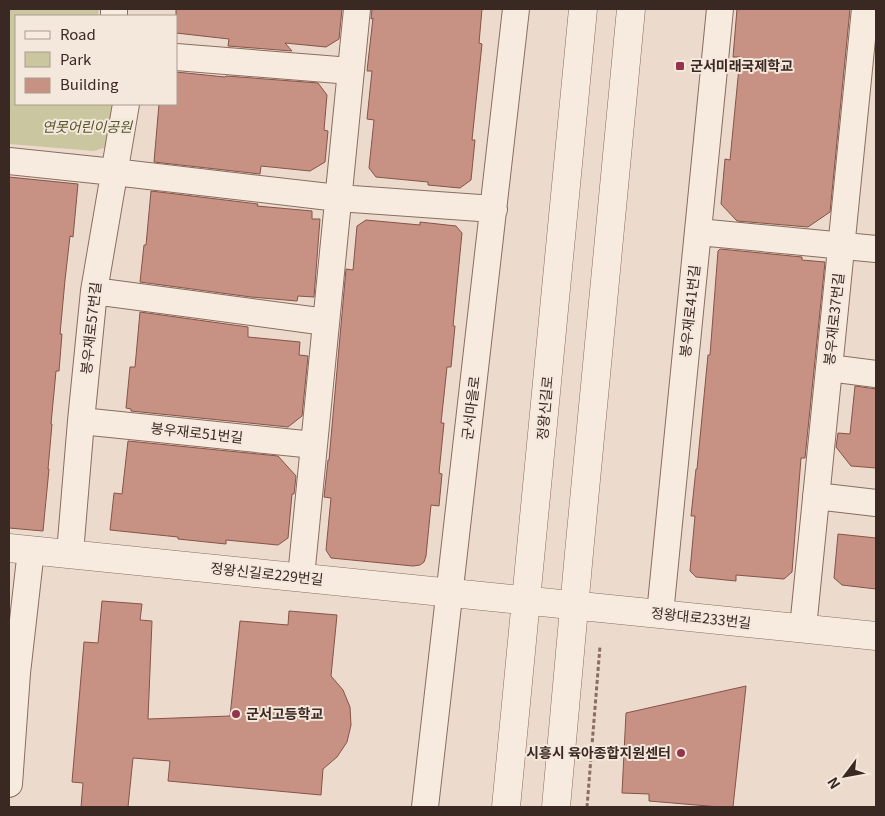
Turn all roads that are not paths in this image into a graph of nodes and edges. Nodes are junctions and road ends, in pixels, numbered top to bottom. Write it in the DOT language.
graph roads {
  1 [pos="357,9"];
  2 [pos="516,9"];
  3 [pos="583,9"];
  4 [pos="631,9"];
  5 [pos="720,9"];
  6 [pos="865,9"];
  7 [pos="178,57"];
  8 [pos="351,71"];
  9 [pos="126,105"];
  10 [pos="865,126"];
  11 [pos="9,161"];
  12 [pos="114,172"];
  13 [pos="338,198"];
  14 [pos="494,208"];
  15 [pos="698,232"];
  16 [pos="841,246"];
  17 [pos="876,249"];
  18 [pos="94,291"];
  19 [pos="326,322"];
  20 [pos="829,368"];
  21 [pos="876,374"];
  22 [pos="81,421"];
  23 [pos="314,445"];
  24 [pos="816,496"];
  25 [pos="876,503"];
  26 [pos="20,549"];
  27 [pos="70,553"];
  28 [pos="301,577"];
  29 [pos="450,592"];
  30 [pos="526,600"];
  31 [pos="574,605"];
  32 [pos="660,614"];
  33 [pos="803,628"];
  34 [pos="876,636"];
  35 [pos="13,673"];
  36 [pos="9,784"];
  37 [pos="425,807"];
  38 [pos="506,807"];
  39 [pos="556,807"];
  1 -- 8 [label="street"];
  2 -- 14 [label="street, 군서마을로"];
  3 -- 30 [label="street, 정왕신길로"];
  4 -- 31 [label="street"];
  5 -- 15 [label="street, 봉우재로41번길"];
  6 -- 10 [label="street, 봉우재로37번길"];
  7 -- 8 [label="street"];
  8 -- 13 [label="street"];
  9 -- 12 [label="street, 봉우재로57번길"];
  10 -- 16 [label="street, 봉우재로37번길"];
  11 -- 12 [label="street"];
  12 -- 13 [label="street"];
  12 -- 18 [label="street, 봉우재로57번길"];
  13 -- 14 [label="street"];
  13 -- 19 [label="street"];
  14 -- 29 [label="street, 군서마을로"];
  15 -- 16 [label="street"];
  15 -- 32 [label="street, 봉우재로41번길"];
  16 -- 17 [label="street"];
  16 -- 20 [label="street, 봉우재로37번길"];
  18 -- 19 [label="street"];
  18 -- 22 [label="street, 봉우재로57번길"];
  19 -- 23 [label="street"];
  20 -- 21 [label="street"];
  20 -- 24 [label="street, 봉우재로37번길"];
  22 -- 23 [label="street, 봉우재로51번길"];
  22 -- 27 [label="street, 봉우재로57번길"];
  23 -- 28 [label="street"];
  24 -- 25 [label="street"];
  24 -- 33 [label="street, 봉우재로37번길"];
  26 -- 27 [label="street, 정왕신길로229번길"];
  26 -- 35 [label="street"];
  27 -- 28 [label="street, 정왕신길로229번길"];
  28 -- 29 [label="street, 정왕신길로229번길"];
  29 -- 30 [label="street, 정왕신길로229번길"];
  29 -- 37 [label="street, 군서마을로"];
  30 -- 31 [label="street, 정왕대로233번길"];
  30 -- 38 [label="street, 정왕신길로"];
  31 -- 32 [label="street, 정왕대로233번길"];
  31 -- 39 [label="street"];
  32 -- 33 [label="street, 정왕대로233번길"];
  33 -- 34 [label="street, 정왕대로233번길"];
  35 -- 36 [label="street"];
}
